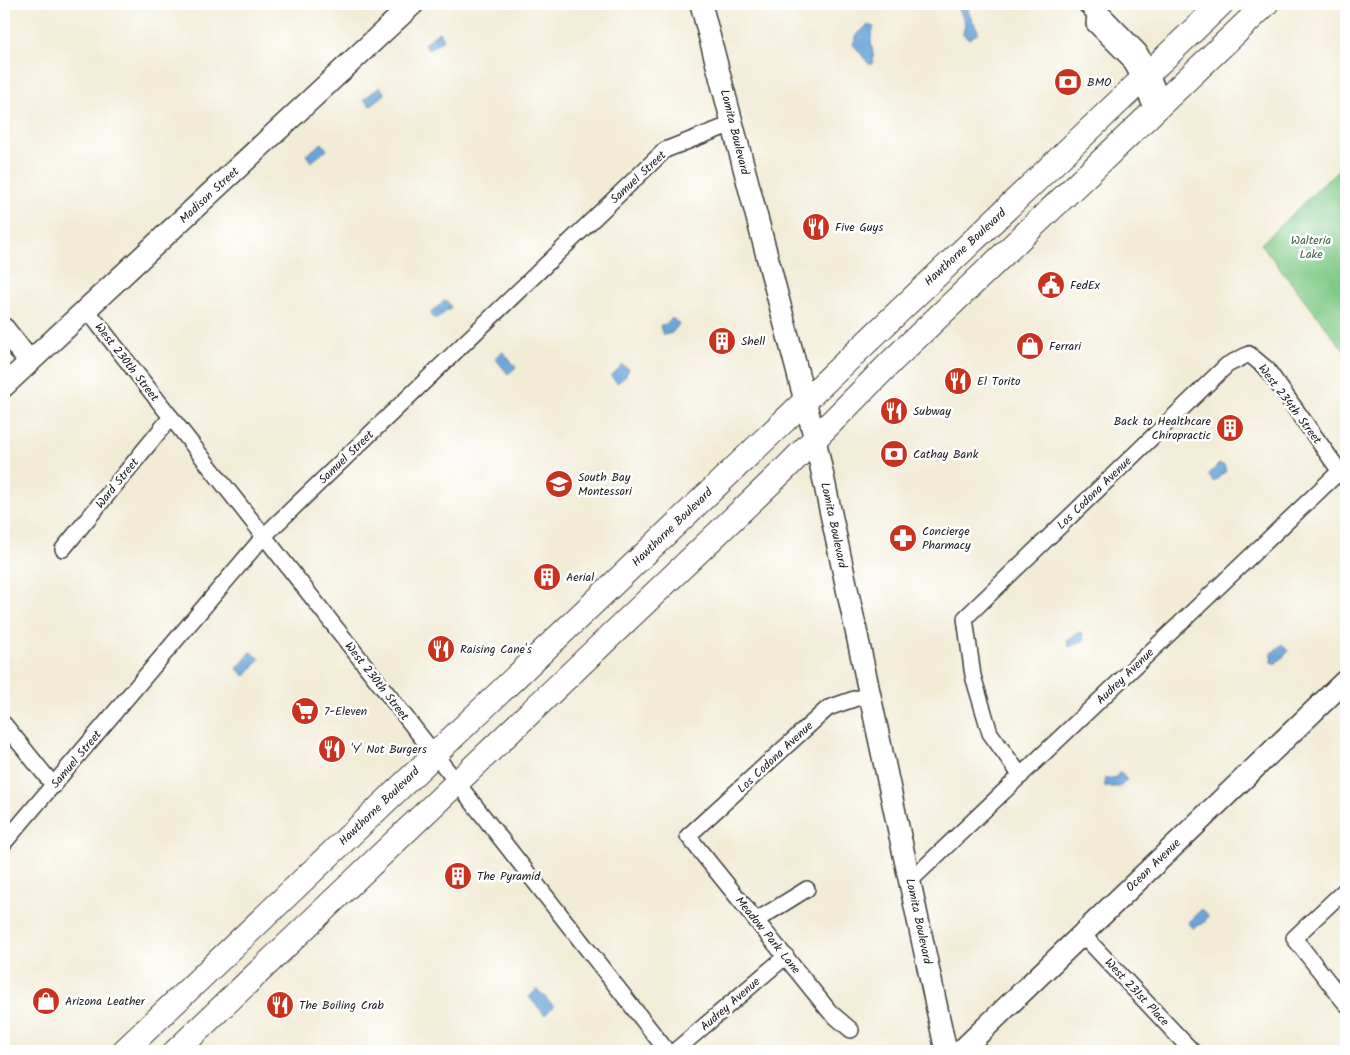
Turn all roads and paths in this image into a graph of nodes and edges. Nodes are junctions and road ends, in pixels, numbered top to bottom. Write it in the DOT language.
graph roads {
  1 [pos="413,4"];
  2 [pos="701,4"];
  3 [pos="1221,4"];
  4 [pos="1266,4"];
  5 [pos="1090,9"];
  6 [pos="1146,75"];
  7 [pos="1158,107"];
  8 [pos="732,124"];
  9 [pos="87,310"];
  10 [pos="4,329"];
  11 [pos="1249,354"];
  12 [pos="30,362"];
  13 [pos="4,386"];
  14 [pos="805,399"];
  15 [pos="171,417"];
  16 [pos="815,439"];
  17 [pos="1343,476"];
  18 [pos="264,536"];
  19 [pos="63,549"];
  20 [pos="1346,680"];
  21 [pos="872,699"];
  22 [pos="4,724"];
  23 [pos="433,753"];
  24 [pos="1021,776"];
  25 [pos="456,782"];
  26 [pos="54,786"];
  27 [pos="688,836"];
  28 [pos="4,843"];
  29 [pos="910,881"];
  30 [pos="1346,889"];
  31 [pos="807,890"];
  32 [pos="757,920"];
  33 [pos="1082,934"];
  34 [pos="786,956"];
  35 [pos="1346,1004"];
  36 [pos="851,1030"];
  37 [pos="124,1051"];
  38 [pos="176,1051"];
  39 [pos="667,1051"];
  40 [pos="675,1051"];
  41 [pos="946,1051"];
  42 [pos="961,1051"];
  43 [pos="1192,1051"];
  1 -- 9 [label="street, Madison Street"];
  2 -- 8 [label="street, Lomita Boulevard"];
  3 -- 6 [label="main road, Hawthorne Boulevard"];
  4 -- 7 [label="main road"];
  5 -- 6 [label="street"];
  6 -- 7 [label="street"];
  6 -- 14 [label="main road, Hawthorne Boulevard"];
  7 -- 16 [label="main road"];
  8 -- 14 [label="street, Lomita Boulevard"];
  8 -- 18 [label="street, Samuel Street"];
  9 -- 12 [label="street, Madison Street"];
  9 -- 15 [label="street, West 230th Street"];
  10 -- 12 [label="street"];
  11 -- 17 [label="street, West 234th Street"];
  11 -- 24 [label="street, Los Codona Avenue"];
  12 -- 13 [label="street, Madison Street"];
  14 -- 16 [label="street, Lomita Boulevard"];
  14 -- 23 [label="main road, Hawthorne Boulevard"];
  15 -- 18 [label="street, West 230th Street"];
  15 -- 19 [label="street, Ward Street"];
  16 -- 21 [label="street, Lomita Boulevard"];
  16 -- 25 [label="main road"];
  17 -- 24 [label="street, Audrey Avenue"];
  18 -- 23 [label="street, West 230th Street"];
  18 -- 26 [label="street, Samuel Street"];
  20 -- 33 [label="street, Ocean Avenue"];
  21 -- 27 [label="street, Los Codona Avenue"];
  21 -- 29 [label="street, Lomita Boulevard"];
  22 -- 26 [label="street"];
  23 -- 25 [label="street, West 230th Street"];
  23 -- 37 [label="main road, Hawthorne Boulevard"];
  24 -- 29 [label="street, Audrey Avenue"];
  25 -- 38 [label="main road"];
  25 -- 39 [label="street, West 230th Street"];
  26 -- 28 [label="street, Samuel Street"];
  27 -- 32 [label="street, Meadow Park Lane"];
  29 -- 41 [label="street, Lomita Boulevard"];
  30 -- 35 [label="street"];
  31 -- 32 [label="street"];
  32 -- 34 [label="street, Meadow Park Lane"];
  33 -- 42 [label="street, Ocean Avenue"];
  33 -- 43 [label="street, West 231st Place"];
  34 -- 36 [label="street, Meadow Park Lane"];
  34 -- 40 [label="street, Audrey Avenue"];
}
